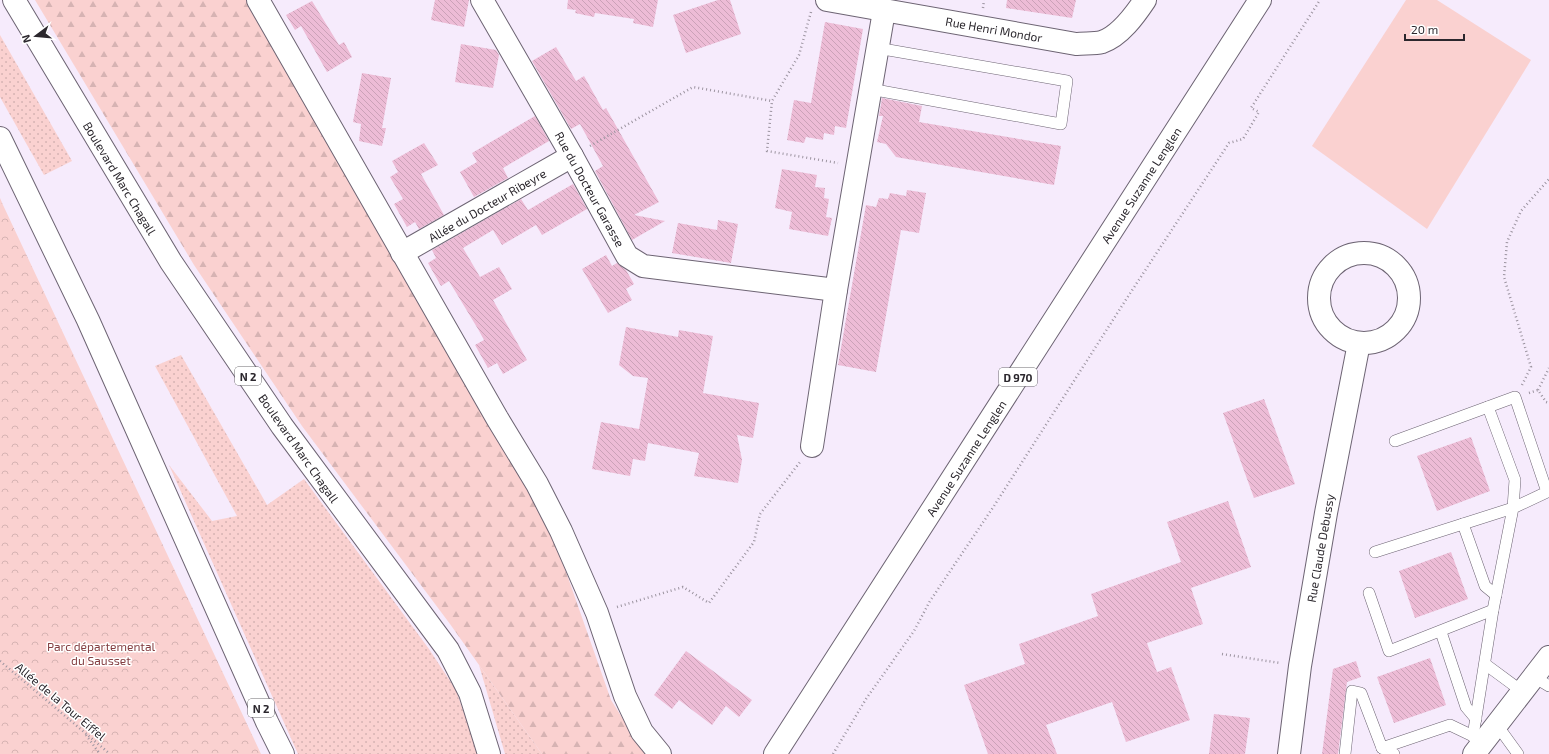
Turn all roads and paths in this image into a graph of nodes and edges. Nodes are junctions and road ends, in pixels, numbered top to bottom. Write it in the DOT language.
graph roads {
  1 [pos="14,0"];
  2 [pos="258,0"];
  3 [pos="482,0"];
  4 [pos="1145,0"];
  5 [pos="1260,0"];
  6 [pos="1320,0"];
  7 [pos="820,3"];
  8 [pos="884,11"];
  9 [pos="877,48"];
  10 [pos="870,89"];
  11 [pos="772,101"];
  12 [pos="0,138"];
  13 [pos="572,156"];
  14 [pos="856,165"];
  15 [pos="1549,179"];
  16 [pos="402,253"];
  17 [pos="836,290"];
  18 [pos="1359,343"];
  19 [pos="1549,368"];
  20 [pos="1538,390"];
  21 [pos="1515,397"];
  22 [pos="1549,403"];
  23 [pos="1488,407"];
  24 [pos="1395,441"];
  25 [pos="812,446"];
  26 [pos="1513,508"];
  27 [pos="1463,524"];
  28 [pos="1375,552"];
  29 [pos="1369,593"];
  30 [pos="1496,595"];
  31 [pos="1493,610"];
  32 [pos="597,613"];
  33 [pos="1441,632"];
  34 [pos="1222,654"];
  35 [pos="1549,657"];
  36 [pos="0,662"];
  37 [pos="1485,664"];
  38 [pos="1300,666"];
  39 [pos="1535,685"];
  40 [pos="1476,719"];
  41 [pos="1496,725"];
  42 [pos="82,730"];
  43 [pos="1476,746"];
  44 [pos="1382,748"];
  45 [pos="100,754"];
  46 [pos="110,754"];
  47 [pos="283,754"];
  48 [pos="490,754"];
  49 [pos="660,754"];
  50 [pos="775,754"];
  51 [pos="833,754"];
  52 [pos="1289,754"];
  53 [pos="1345,754"];
  54 [pos="1394,754"];
  55 [pos="1518,754"];
  1 -- 48 [label="main road, Boulevard Marc Chagall / N 2"];
  2 -- 16 [label="main road"];
  3 -- 13 [label="main road, Rue du Docteur Garasse"];
  4 -- 8 [label="main road, Rue Henri Mondor"];
  5 -- 50 [label="main road, Avenue Suzanne Lenglen / D 970"];
  6 -- 51 [label="path"];
  7 -- 8 [label="main road, Rue Henri Mondor"];
  7 -- 11 [label="path"];
  8 -- 9 [label="main road"];
  9 -- 10 [label="main road"];
  9 -- 10 [label="lane"];
  10 -- 14 [label="main road"];
  11 -- 13 [label="path"];
  11 -- 14 [label="path"];
  12 -- 47 [label="main road, N 2"];
  13 -- 16 [label="main road, Allée du Docteur Ribeyre"];
  13 -- 17 [label="main road, Rue du Docteur Garasse"];
  14 -- 17 [label="main road"];
  15 -- 21 [label="path"];
  16 -- 32 [label="main road"];
  17 -- 25 [label="main road"];
  18 -- 18 [label="main road"];
  18 -- 38 [label="main road, Rue Claude Debussy"];
  19 -- 20 [label="path"];
  20 -- 21 [label="path"];
  20 -- 22 [label="path"];
  21 -- 23 [label="lane"];
  21 -- 26 [label="lane"];
  23 -- 24 [label="lane"];
  23 -- 26 [label="lane"];
  25 -- 32 [label="path"];
  26 -- 27 [label="lane"];
  26 -- 30 [label="lane"];
  27 -- 28 [label="lane"];
  27 -- 30 [label="lane"];
  29 -- 33 [label="lane"];
  30 -- 31 [label="lane"];
  31 -- 33 [label="lane"];
  31 -- 37 [label="lane"];
  32 -- 49 [label="main road"];
  33 -- 40 [label="lane"];
  34 -- 38 [label="path"];
  35 -- 39 [label="main road"];
  36 -- 42 [label="path, Allée de la Tour Eiffel"];
  37 -- 39 [label="lane"];
  37 -- 40 [label="lane"];
  38 -- 52 [label="main road, Rue Claude Debussy"];
  39 -- 41 [label="main road"];
  40 -- 43 [label="lane"];
  41 -- 43 [label="main road"];
  41 -- 55 [label="lane"];
  42 -- 45 [label="path"];
  42 -- 46 [label="path, Allée de la Tour Eiffel"];
  43 -- 44 [label="lane"];
  44 -- 53 [label="lane"];
  44 -- 54 [label="lane"];
}
